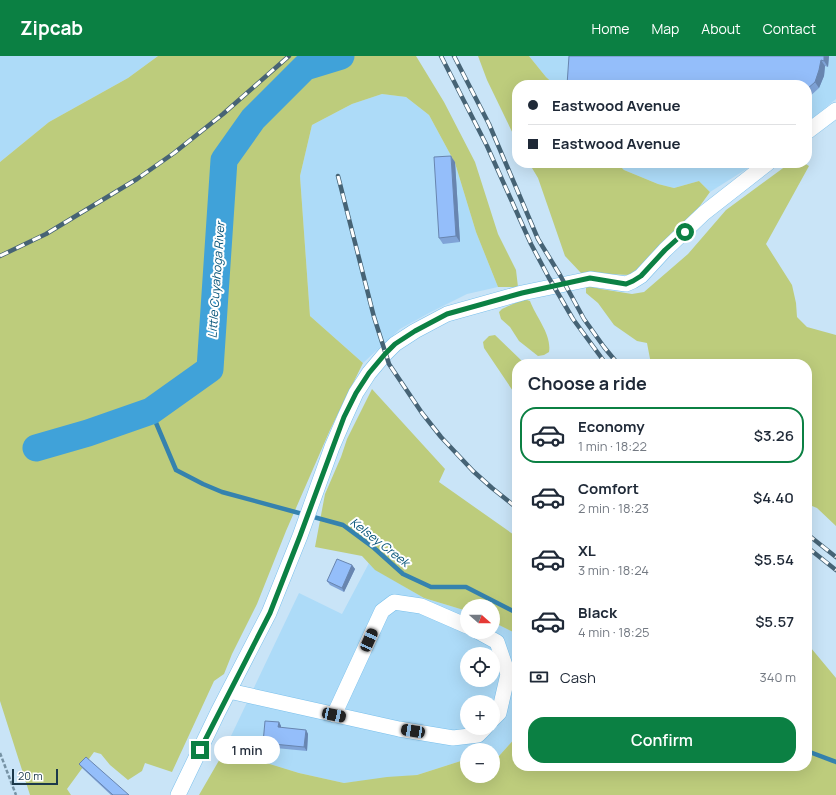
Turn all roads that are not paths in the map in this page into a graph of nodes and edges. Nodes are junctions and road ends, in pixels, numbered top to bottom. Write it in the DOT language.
graph roads {
  1 [pos="836,110"];
  2 [pos="812,128"];
  3 [pos="762,168"];
  4 [pos="460,623"];
  5 [pos="492,639"];
  6 [pos="229,692"];
  7 [pos="500,709"];
  8 [pos="334,715"];
  9 [pos="478,735"];
  10 [pos="178,795"];
  1 -- 2 [label="street"];
  3 -- 6 [label="street"];
  4 -- 8 [label="street"];
  5 -- 7 [label="street"];
  6 -- 8 [label="street"];
  6 -- 10 [label="street"];
  8 -- 9 [label="street"];
}
